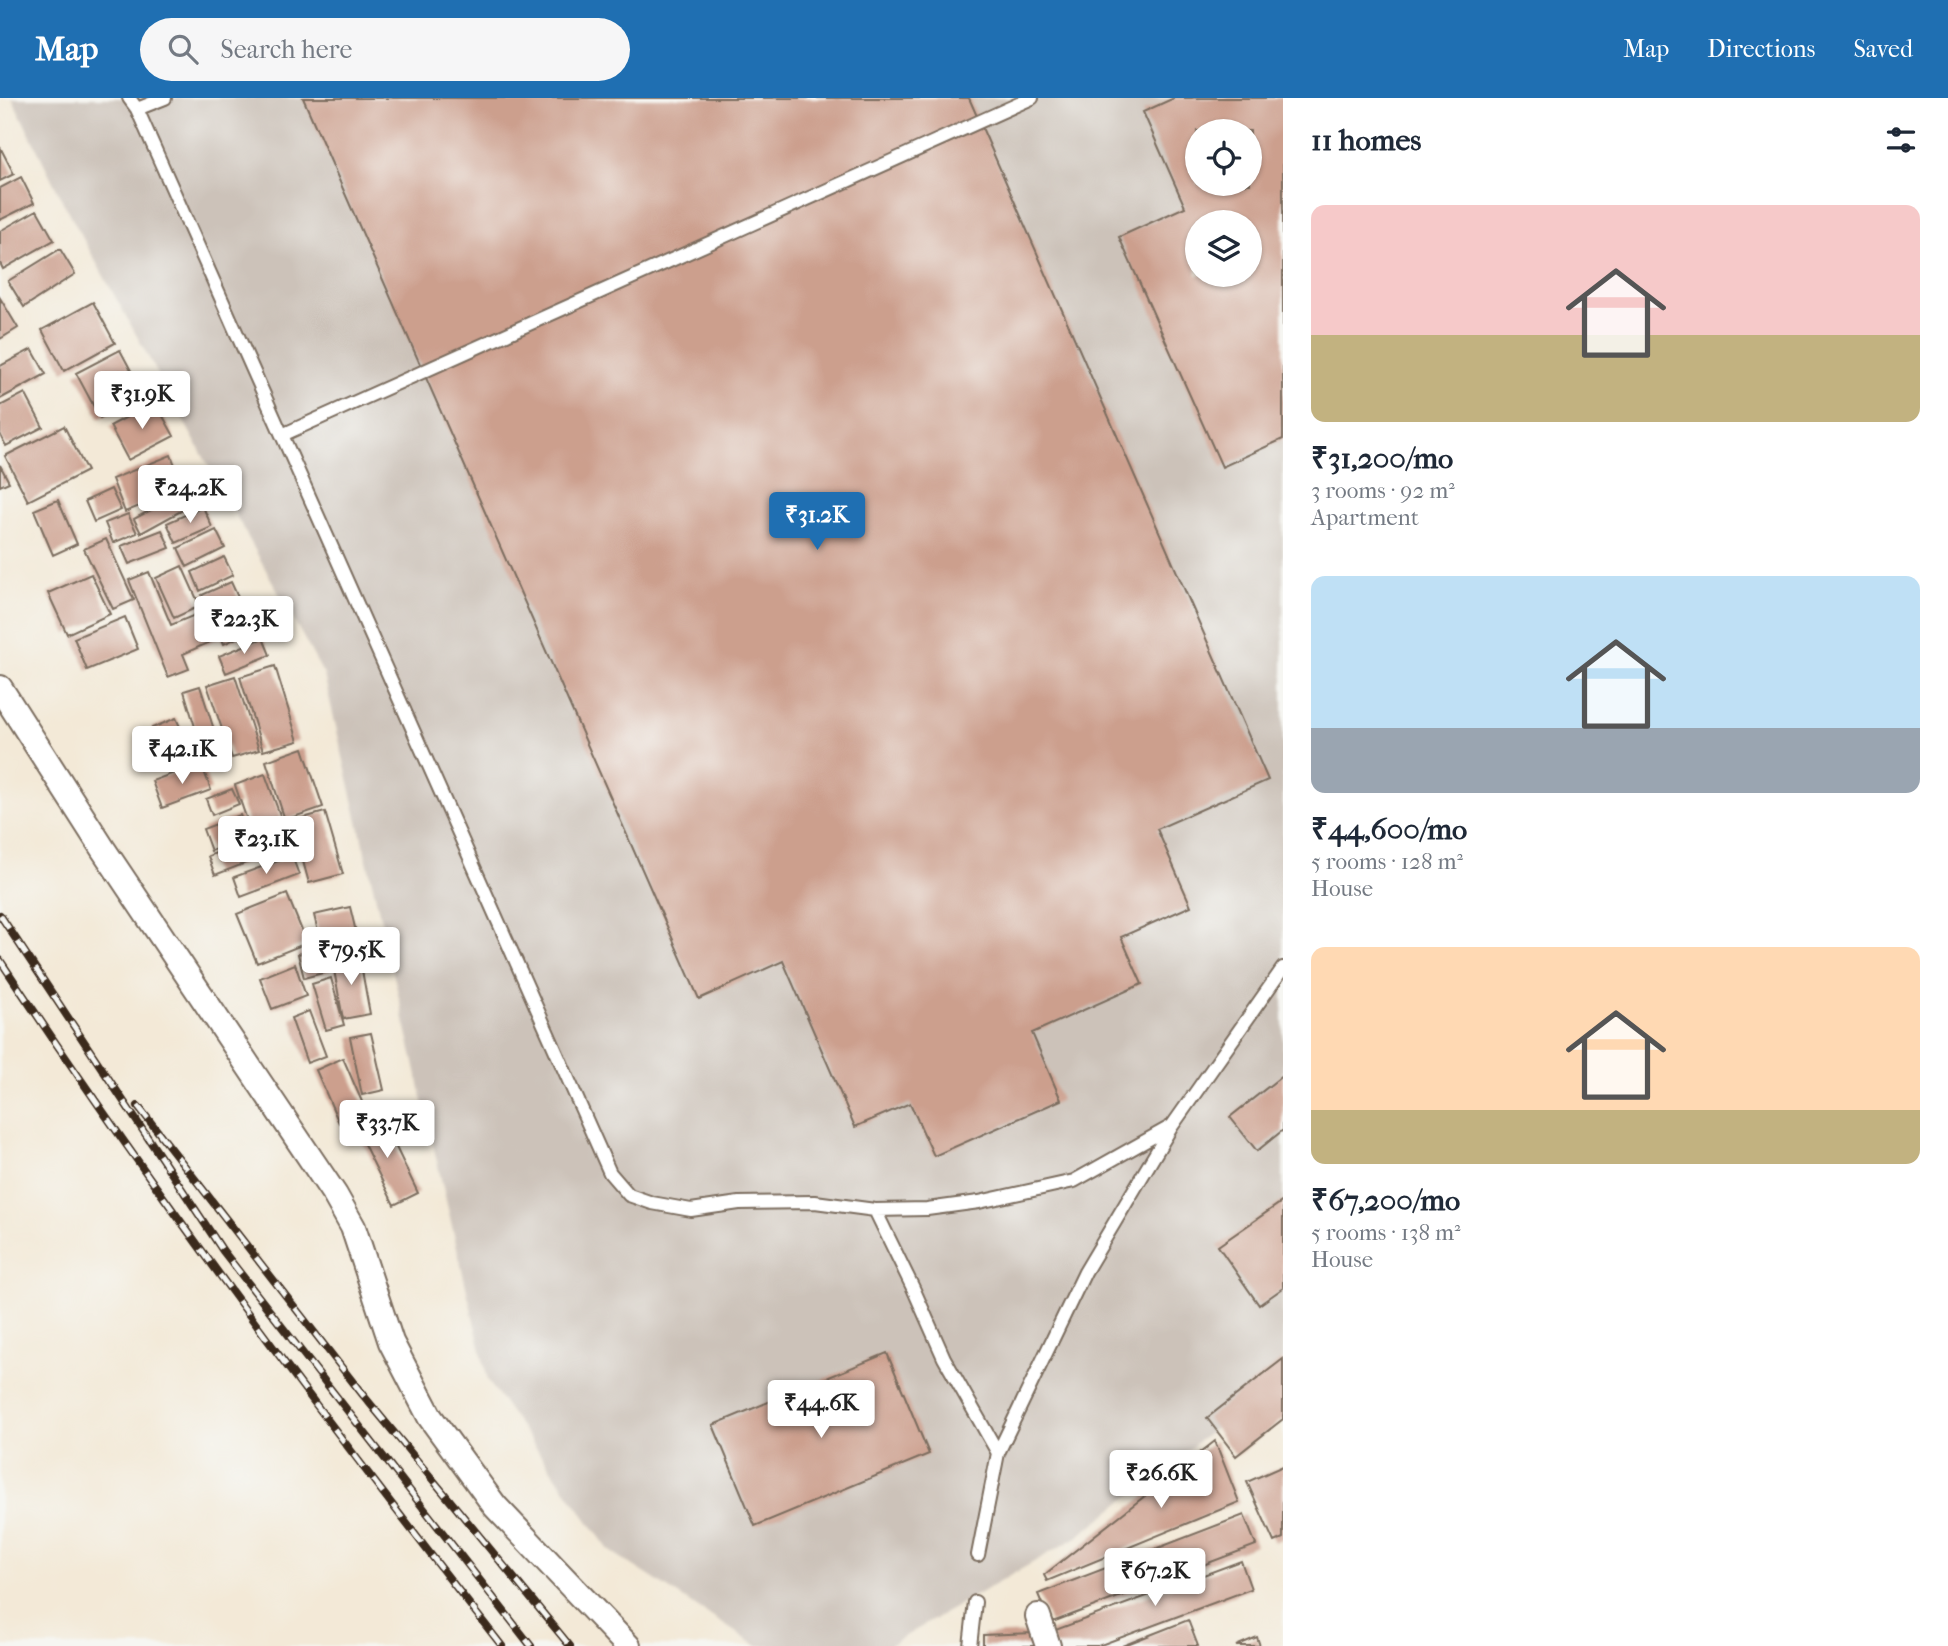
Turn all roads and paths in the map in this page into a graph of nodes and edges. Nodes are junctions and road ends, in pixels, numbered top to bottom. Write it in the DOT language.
graph roads {
  1 [pos="164,98"];
  2 [pos="1032,98"];
  3 [pos="133,103"];
  4 [pos="282,435"];
  5 [pos="0,688"];
  6 [pos="1283,968"];
  7 [pos="1172,1126"];
  8 [pos="875,1210"];
  9 [pos="998,1453"];
  10 [pos="978,1555"];
  11 [pos="975,1602"];
  12 [pos="1038,1616"];
  13 [pos="628,1646"];
  14 [pos="971,1646"];
  15 [pos="1048,1646"];
  1 -- 3 [label="lane"];
  2 -- 4 [label="lane"];
  3 -- 4 [label="lane"];
  4 -- 8 [label="lane"];
  5 -- 13 [label="street"];
  6 -- 7 [label="lane"];
  7 -- 8 [label="lane"];
  7 -- 9 [label="lane"];
  8 -- 9 [label="lane"];
  9 -- 10 [label="lane"];
  11 -- 14 [label="lane"];
  12 -- 15 [label="street"];
}
